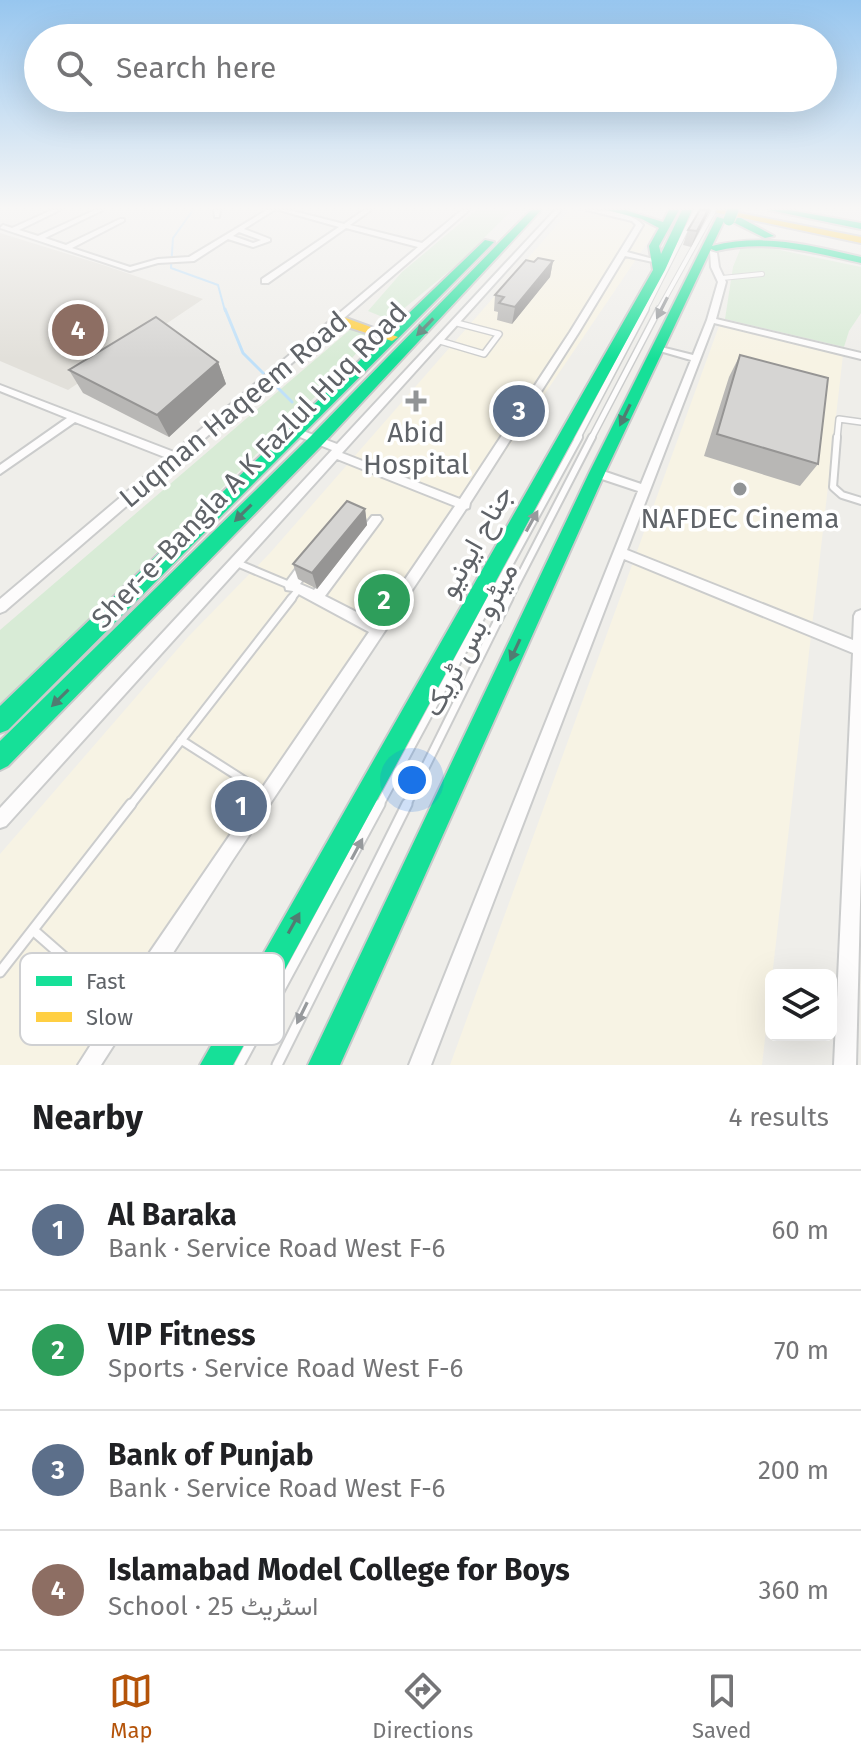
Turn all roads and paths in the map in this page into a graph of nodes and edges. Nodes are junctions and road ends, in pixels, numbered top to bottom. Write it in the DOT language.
graph roads {
  1 [pos="100,260"];
  2 [pos="167,260"];
  3 [pos="296,260"];
  4 [pos="408,260"];
  5 [pos="471,260"];
  6 [pos="489,260"];
  7 [pos="514,260"];
  8 [pos="619,260"];
  9 [pos="641,260"];
  10 [pos="656,260"];
  11 [pos="659,260"];
  12 [pos="671,260"];
  13 [pos="685,260"];
  14 [pos="699,260"];
  15 [pos="703,260"];
  16 [pos="715,260"];
  17 [pos="656,265"];
  18 [pos="696,265"];
  19 [pos="762,274"];
  20 [pos="722,278"];
  21 [pos="265,281"];
  22 [pos="344,316"];
  23 [pos="711,320"];
  24 [pos="457,323"];
  25 [pos="396,332"];
  26 [pos="440,341"];
  27 [pos="657,349"];
  28 [pos="861,356"];
  29 [pos="697,359"];
  30 [pos="0,388"];
  31 [pos="75,417"];
  32 [pos="861,422"];
  33 [pos="294,431"];
  34 [pos="317,440"];
  35 [pos="338,452"];
  36 [pos="175,457"];
  37 [pos="0,470"];
  38 [pos="597,473"];
  39 [pos="644,489"];
  40 [pos="861,501"];
  41 [pos="465,505"];
  42 [pos="376,519"];
  43 [pos="620,552"];
  44 [pos="317,553"];
  45 [pos="237,563"];
  46 [pos="295,588"];
  47 [pos="316,598"];
  48 [pos="0,607"];
  49 [pos="861,616"];
  50 [pos="379,630"];
  51 [pos="860,649"];
  52 [pos="860,706"];
  53 [pos="0,722"];
  54 [pos="181,740"];
  55 [pos="0,758"];
  56 [pos="267,795"];
  57 [pos="0,820"];
  58 [pos="33,930"];
  59 [pos="59,953"];
  60 [pos="161,953"];
  61 [pos="278,953"];
  62 [pos="0,972"];
  63 [pos="284,982"];
  64 [pos="102,1045"];
  65 [pos="227,1045"];
  66 [pos="250,1045"];
  67 [pos="89,1065"];
  68 [pos="216,1065"];
  69 [pos="239,1065"];
  70 [pos="277,1065"];
  71 [pos="324,1065"];
  72 [pos="420,1065"];
  73 [pos="845,1065"];
  1 -- 2 [label="street"];
  3 -- 21 [label="street"];
  4 -- 22 [label="street, Luqman Haqeem Road"];
  5 -- 25 [label="main road, Sher-e-Bangla A K Fazlul Huq Road"];
  6 -- 34 [label="main road, Sher-e-Bangla A K Fazlul Huq Road, one-way"];
  7 -- 24 [label="street"];
  8 -- 41 [label="street"];
  9 -- 17 [label="street"];
  10 -- 17 [label="main road"];
  11 -- 17 [label="main road, جناح ایونیو"];
  63 -- 12 [label="lane, میٹرو بس ٹریک, one-way"];
  13 -- 70 [label="lane, میٹرو بس ٹریک, one-way"];
  14 -- 18 [label="main road"];
  15 -- 18 [label="main road"];
  16 -- 20 [label="street"];
  61 -- 17 [label="main road, جناح ایونیو, one-way"];
  18 -- 27 [label="main road"];
  19 -- 20 [label="lane"];
  20 -- 23 [label="street"];
  22 -- 25 [label="main road"];
  22 -- 36 [label="street, Luqman Haqeem Road"];
  23 -- 28 [label="street"];
  23 -- 29 [label="street"];
  24 -- 26 [label="street"];
  24 -- 26 [label="lane"];
  25 -- 33 [label="main road, Sher-e-Bangla A K Fazlul Huq Road"];
  26 -- 35 [label="street"];
  27 -- 29 [label="street"];
  27 -- 38 [label="main road, one-way"];
  29 -- 39 [label="street"];
  30 -- 31 [label="street"];
  31 -- 36 [label="street"];
  31 -- 37 [label="street"];
  32 -- 40 [label="lane"];
  33 -- 34 [label="street"];
  33 -- 53 [label="main road, Sher-e-Bangla A K Fazlul Huq Road"];
  34 -- 35 [label="street"];
  34 -- 55 [label="main road, Sher-e-Bangla A K Fazlul Huq Road, one-way"];
  35 -- 41 [label="street"];
  35 -- 45 [label="street"];
  36 -- 48 [label="street, Luqman Haqeem Road"];
  38 -- 39 [label="street"];
  38 -- 71 [label="main road, one-way"];
  39 -- 43 [label="street"];
  41 -- 50 [label="street"];
  42 -- 47 [label="street"];
  43 -- 51 [label="street"];
  43 -- 72 [label="street"];
  44 -- 46 [label="street"];
  45 -- 46 [label="lane"];
  45 -- 57 [label="street"];
  46 -- 47 [label="street"];
  46 -- 54 [label="lane"];
  47 -- 50 [label="street"];
  49 -- 51 [label="street"];
  50 -- 56 [label="street"];
  51 -- 52 [label="street"];
  52 -- 73 [label="street"];
  54 -- 56 [label="lane"];
  54 -- 58 [label="lane"];
  56 -- 60 [label="street"];
  58 -- 59 [label="lane"];
  58 -- 62 [label="lane"];
  64 -- 67 [label="street"];
  68 -- 65 [label="main road, جناح ایونیو, one-way"];
  69 -- 66 [label="lane, میٹرو بس ٹریک, one-way"];
}
